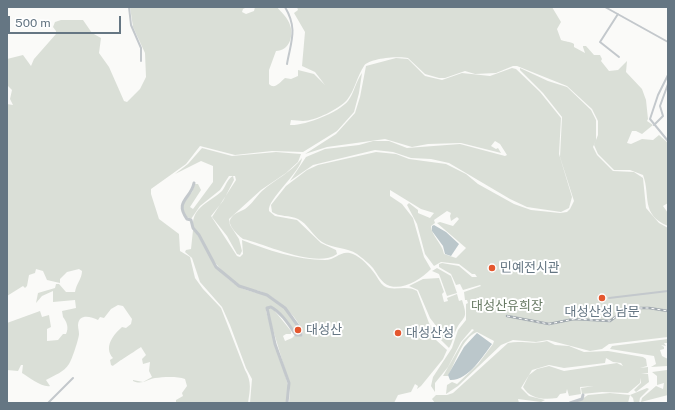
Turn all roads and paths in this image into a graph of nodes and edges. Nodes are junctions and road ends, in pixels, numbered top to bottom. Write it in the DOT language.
graph roads {
  1 [pos="129,7"];
  2 [pos="285,7"];
  3 [pos="605,7"];
  4 [pos="618,14"];
  5 [pos="668,42"];
  6 [pos="619,57"];
  7 [pos="141,61"];
  8 [pos="287,64"];
  9 [pos="668,75"];
  10 [pos="663,85"];
  11 [pos="668,86"];
  12 [pos="653,125"];
  13 [pos="668,141"];
  14 [pos="194,183"];
  15 [pos="668,291"];
  16 [pos="609,298"];
  17 [pos="73,378"];
  18 [pos="584,395"];
  19 [pos="48,403"];
  20 [pos="288,403"];
  21 [pos="570,403"];
  1 -- 7 [label="street"];
  2 -- 8 [label="street"];
  3 -- 4 [label="street"];
  4 -- 5 [label="street"];
  4 -- 6 [label="street"];
  9 -- 10 [label="street"];
  10 -- 11 [label="street"];
  10 -- 12 [label="street"];
  11 -- 12 [label="street"];
  12 -- 13 [label="street"];
  14 -- 20 [label="street"];
  15 -- 16 [label="street"];
  17 -- 19 [label="street"];
  18 -- 21 [label="street"];
}
